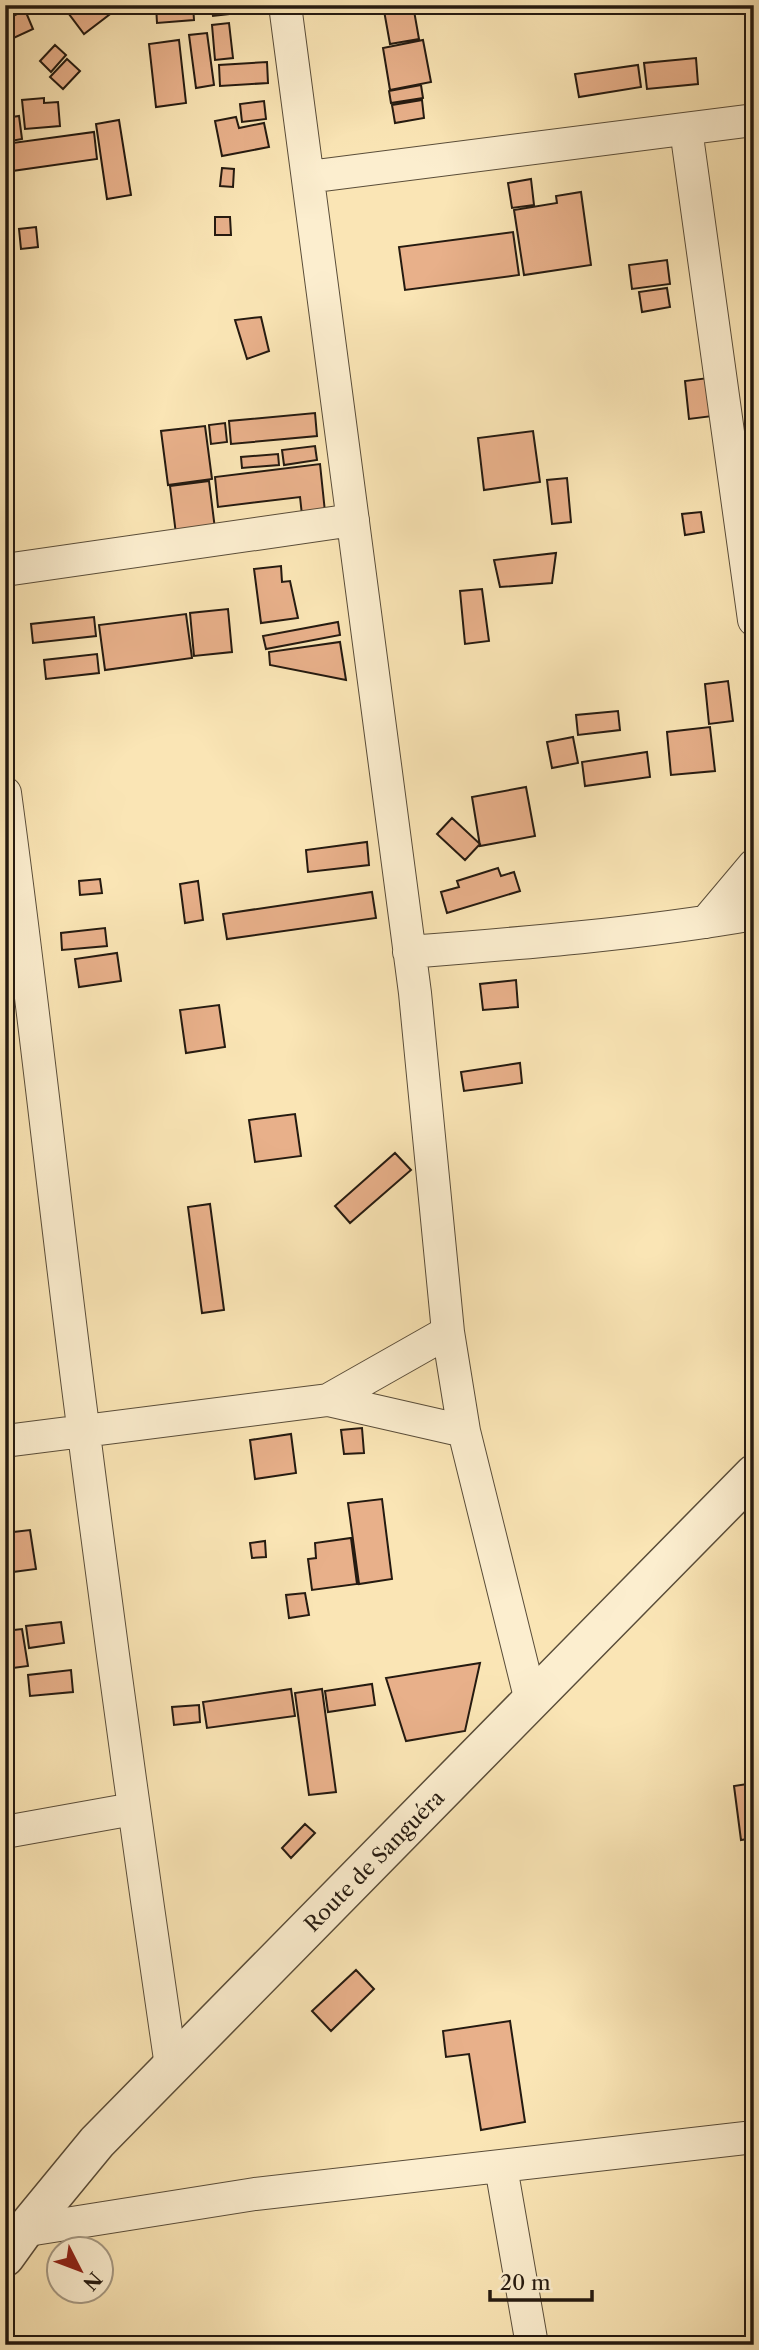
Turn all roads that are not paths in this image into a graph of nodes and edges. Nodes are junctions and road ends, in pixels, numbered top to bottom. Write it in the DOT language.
graph roads {
  1 [pos="285,5"];
  2 [pos="754,120"];
  3 [pos="686,129"];
  4 [pos="308,177"];
  5 [pos="353,520"];
  6 [pos="748,526"];
  7 [pos="5,570"];
  8 [pos="754,620"];
  9 [pos="5,793"];
  10 [pos="754,865"];
  11 [pos="754,914"];
  12 [pos="706,922"];
  13 [pos="409,952"];
  14 [pos="18,983"];
  15 [pos="448,1332"];
  16 [pos="328,1400"];
  17 [pos="83,1431"];
  18 [pos="464,1431"];
  19 [pos="5,1441"];
  20 [pos="754,1474"];
  21 [pos="531,1701"];
  22 [pos="134,1810"];
  23 [pos="5,1832"];
  24 [pos="171,2066"];
  25 [pos="754,2137"];
  26 [pos="501,2167"];
  27 [pos="11,2241"];
  28 [pos="532,2345"];
  1 -- 4 [label="street"];
  2 -- 3 [label="street"];
  3 -- 4 [label="street"];
  3 -- 6 [label="street"];
  4 -- 5 [label="street"];
  5 -- 7 [label="street"];
  5 -- 13 [label="street"];
  6 -- 8 [label="street"];
  9 -- 14 [label="street"];
  10 -- 12 [label="street"];
  11 -- 12 [label="street"];
  12 -- 13 [label="street"];
  13 -- 15 [label="street"];
  14 -- 17 [label="street"];
  15 -- 16 [label="street"];
  15 -- 18 [label="street"];
  16 -- 17 [label="street"];
  16 -- 18 [label="street"];
  17 -- 19 [label="street"];
  17 -- 22 [label="street"];
  18 -- 21 [label="street"];
  20 -- 21 [label="street, Route de Sanguéra"];
  21 -- 24 [label="street, Route de Sanguéra"];
  22 -- 23 [label="street"];
  22 -- 24 [label="street"];
  24 -- 27 [label="street, Route de Sanguéra"];
  25 -- 26 [label="street"];
  26 -- 27 [label="street"];
  26 -- 28 [label="street"];
}
